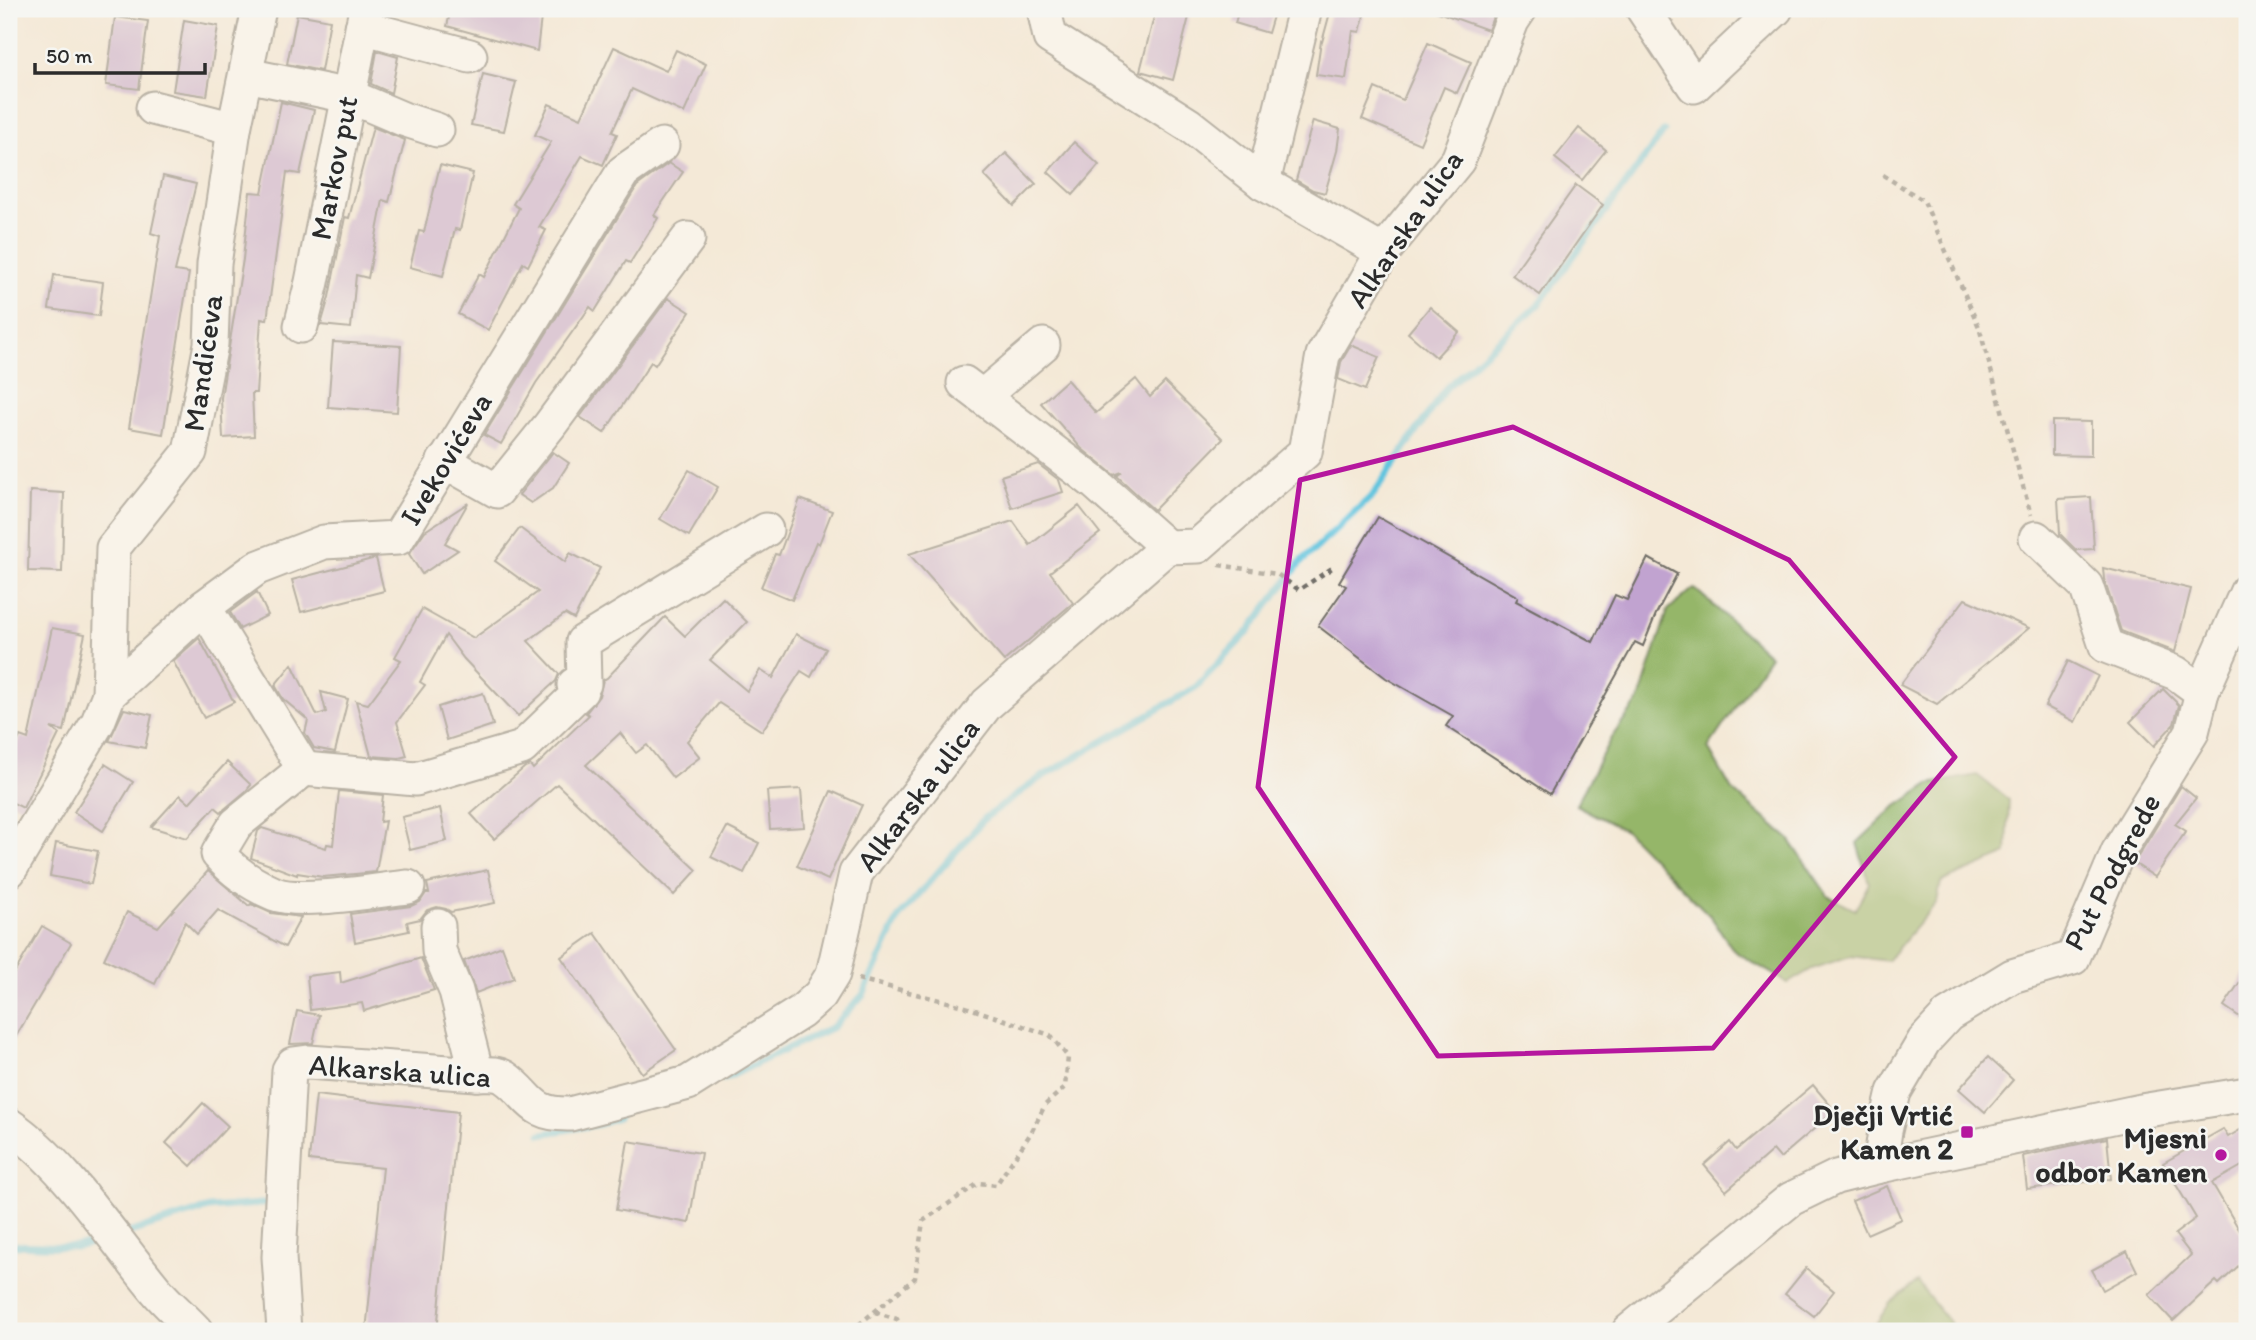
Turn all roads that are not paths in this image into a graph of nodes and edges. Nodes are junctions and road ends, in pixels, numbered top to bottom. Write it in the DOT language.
graph roads {
  1 [pos="258,9"];
  2 [pos="1044,9"];
  3 [pos="1305,9"];
  4 [pos="1520,9"];
  5 [pos="1643,9"];
  6 [pos="1776,9"];
  7 [pos="364,18"];
  8 [pos="470,55"];
  9 [pos="246,75"];
  10 [pos="349,96"];
  11 [pos="153,108"];
  12 [pos="234,129"];
  13 [pos="437,130"];
  14 [pos="662,145"];
  15 [pos="1263,183"];
  16 [pos="688,239"];
  17 [pos="1383,251"];
  18 [pos="300,326"];
  19 [pos="1043,345"];
  20 [pos="444,461"];
  21 [pos="766,530"];
  22 [pos="2036,538"];
  23 [pos="1175,547"];
  24 [pos="2247,591"];
  25 [pos="204,607"];
  26 [pos="2202,692"];
  27 [pos="109,694"];
  28 [pos="304,769"];
  29 [pos="9,871"];
  30 [pos="408,887"];
  31 [pos="438,926"];
  32 [pos="477,1074"];
  33 [pos="2247,1094"];
  34 [pos="9,1125"];
  35 [pos="1880,1166"];
  36 [pos="196,1331"];
  37 [pos="284,1331"];
  38 [pos="1629,1331"];
  1 -- 9 [label="street, Mandićeva"];
  2 -- 15 [label="street"];
  3 -- 15 [label="street"];
  4 -- 17 [label="street, Alkarska ulica"];
  5 -- 6 [label="street"];
  7 -- 8 [label="street"];
  7 -- 10 [label="street, Markov put"];
  9 -- 10 [label="street"];
  9 -- 12 [label="street, Mandićeva"];
  10 -- 13 [label="street"];
  10 -- 18 [label="street, Markov put"];
  11 -- 12 [label="street"];
  12 -- 27 [label="street, Mandićeva"];
  14 -- 20 [label="street, Ivekovićeva"];
  15 -- 17 [label="street"];
  16 -- 20 [label="street, Ivekovićeva"];
  17 -- 23 [label="street, Alkarska ulica"];
  19 -- 23 [label="street"];
  20 -- 25 [label="street, Ivekovićeva"];
  21 -- 28 [label="street"];
  22 -- 26 [label="street"];
  23 -- 32 [label="street, Alkarska ulica"];
  24 -- 26 [label="street"];
  25 -- 27 [label="street, Ivekovićeva"];
  25 -- 28 [label="street"];
  26 -- 35 [label="street, Put Podgrede"];
  27 -- 29 [label="street, Ivekovićeva"];
  28 -- 30 [label="street"];
  31 -- 32 [label="street"];
  32 -- 37 [label="street, Alkarska ulica"];
  33 -- 35 [label="street"];
  34 -- 36 [label="street"];
  35 -- 38 [label="street"];
}
